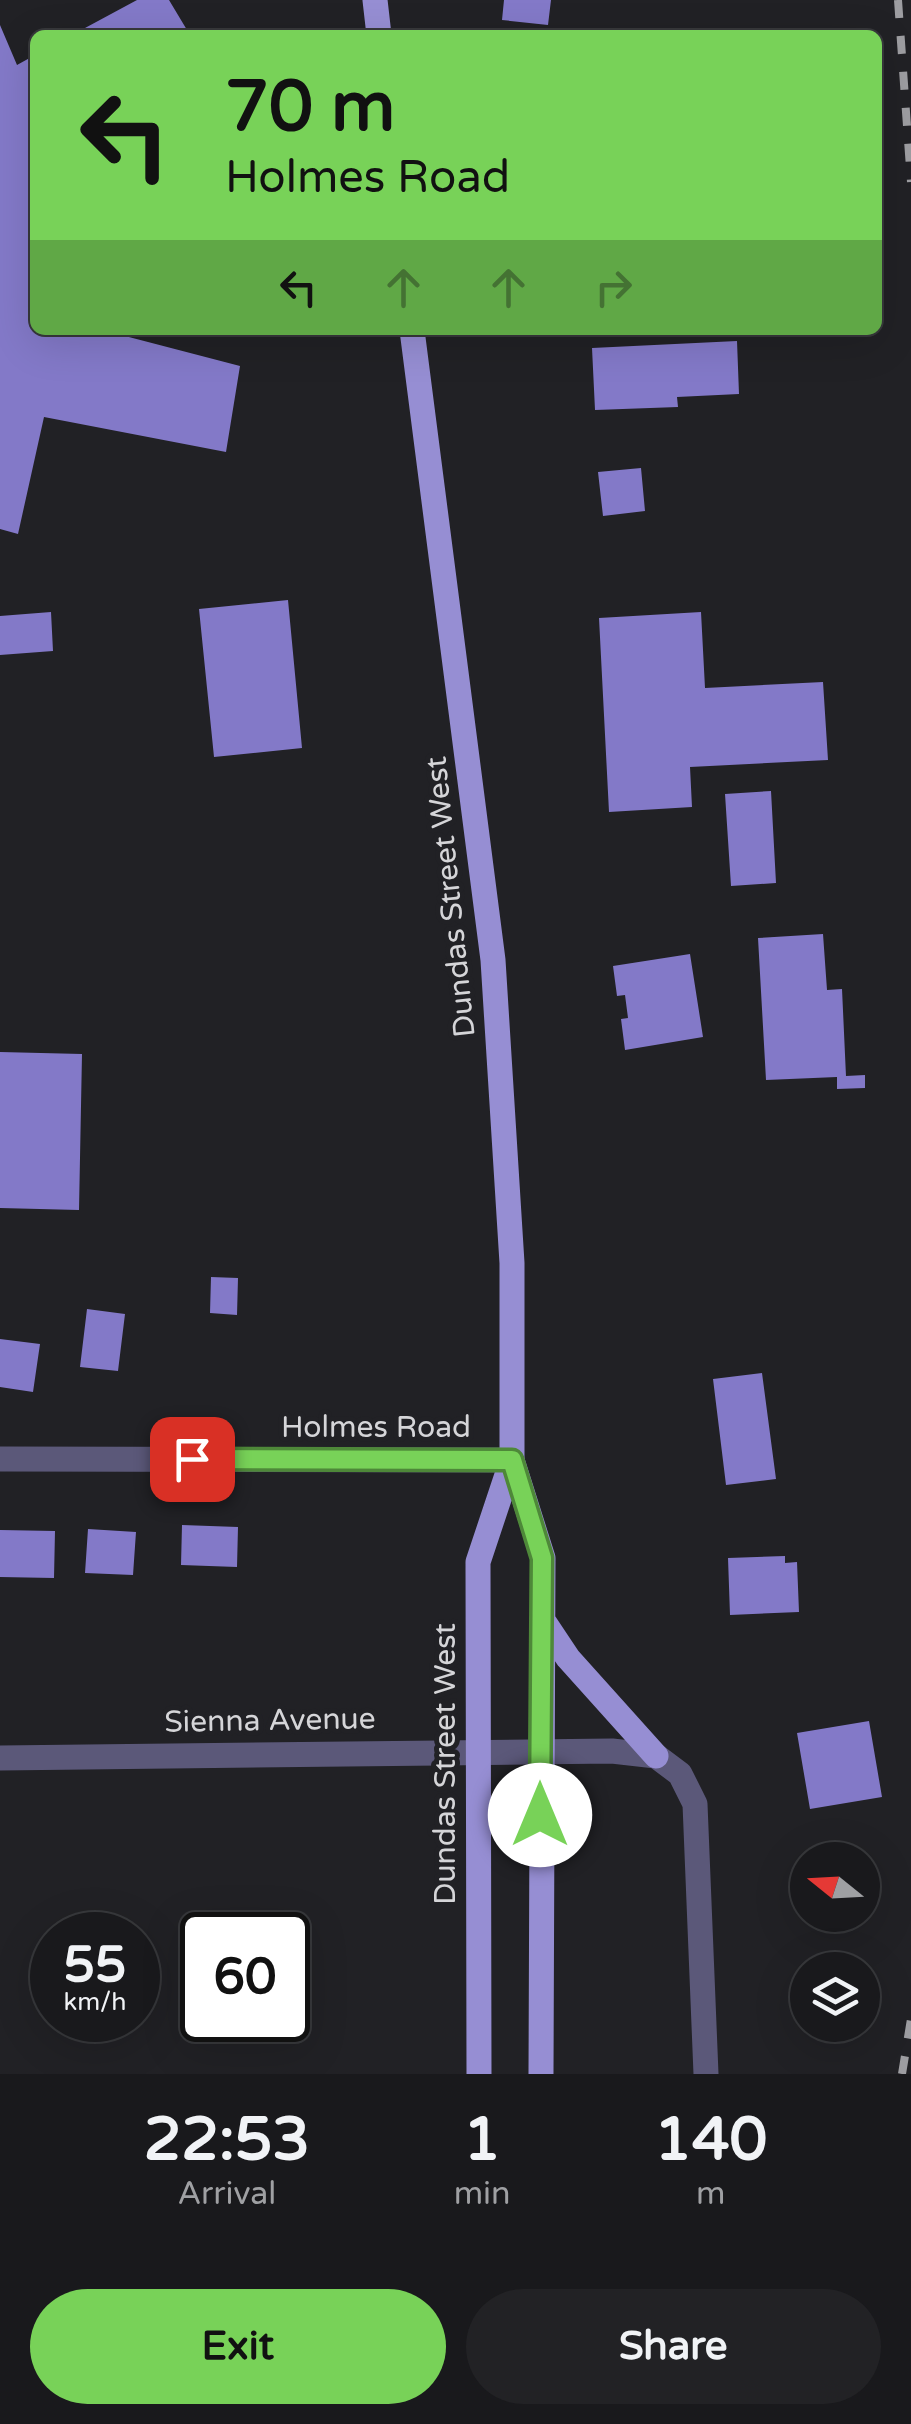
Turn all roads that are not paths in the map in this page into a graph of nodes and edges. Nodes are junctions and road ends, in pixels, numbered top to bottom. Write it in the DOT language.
graph roads {
  1 [pos="375,0"];
  2 [pos="378,30"];
  3 [pos="413,335"];
  4 [pos="0,1459"];
  5 [pos="512,1460"];
  6 [pos="542,1619"];
  7 [pos="477,1750"];
  8 [pos="541,1751"];
  9 [pos="656,1756"];
  10 [pos="0,1758"];
  11 [pos="479,2074"];
  12 [pos="541,2074"];
  13 [pos="706,2074"];
  1 -- 2 [label="main road"];
  3 -- 5 [label="main road, Dundas Street West"];
  4 -- 5 [label="street, Holmes Road"];
  5 -- 6 [label="main road, Dundas Street West"];
  5 -- 7 [label="main road, Dundas Street West"];
  6 -- 8 [label="main road, Dundas Street West"];
  6 -- 9 [label="main road"];
  7 -- 8 [label="street, Sienna Avenue"];
  7 -- 10 [label="street, Sienna Avenue"];
  7 -- 11 [label="main road, Dundas Street West"];
  8 -- 9 [label="street, Sienna Avenue"];
  8 -- 12 [label="main road, Dundas Street West"];
  9 -- 13 [label="street"];
}
